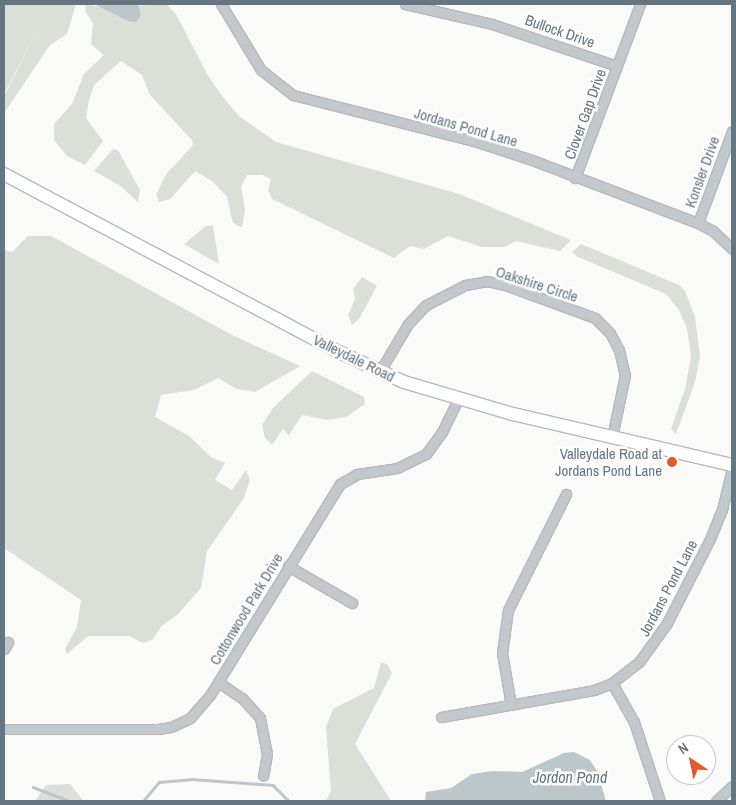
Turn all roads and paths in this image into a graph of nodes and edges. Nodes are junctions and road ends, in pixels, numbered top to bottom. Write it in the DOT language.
graph roads {
  1 [pos="221,4"];
  2 [pos="406,4"];
  3 [pos="640,4"];
  4 [pos="617,66"];
  5 [pos="732,130"];
  6 [pos="4,174"];
  7 [pos="575,178"];
  8 [pos="698,223"];
  9 [pos="732,249"];
  10 [pos="380,372"];
  11 [pos="458,399"];
  12 [pos="612,437"];
  13 [pos="732,467"];
  14 [pos="566,494"];
  15 [pos="288,566"];
  16 [pos="352,603"];
  17 [pos="218,682"];
  18 [pos="612,682"];
  19 [pos="511,705"];
  20 [pos="441,717"];
  21 [pos="4,729"];
  22 [pos="263,776"];
  23 [pos="732,786"];
  24 [pos="660,801"];
  25 [pos="716,801"];
  1 -- 7 [label="street, Jordans Pond Lane"];
  2 -- 4 [label="street, Bullock Drive"];
  3 -- 4 [label="street, Clover Gap Drive"];
  4 -- 7 [label="street, Clover Gap Drive"];
  5 -- 8 [label="street, Konsler Drive"];
  6 -- 10 [label="street, Valleydale Road"];
  7 -- 8 [label="street, Jordans Pond Lane"];
  8 -- 9 [label="street, Jordans Pond Lane"];
  10 -- 11 [label="street, Valleydale Road"];
  10 -- 12 [label="street, Oakshire Circle"];
  11 -- 12 [label="street, Valleydale Road"];
  11 -- 15 [label="street, Cottonwood Park Drive"];
  12 -- 13 [label="street, Valleydale Road"];
  13 -- 18 [label="street, Jordans Pond Lane"];
  14 -- 19 [label="street"];
  15 -- 16 [label="street"];
  15 -- 17 [label="street, Cottonwood Park Drive"];
  17 -- 21 [label="street, Cottonwood Park Drive"];
  17 -- 22 [label="street"];
  18 -- 19 [label="street, Jordans Pond Lane"];
  18 -- 24 [label="street"];
  19 -- 20 [label="street, Jordans Pond Lane"];
  23 -- 25 [label="street"];
}
